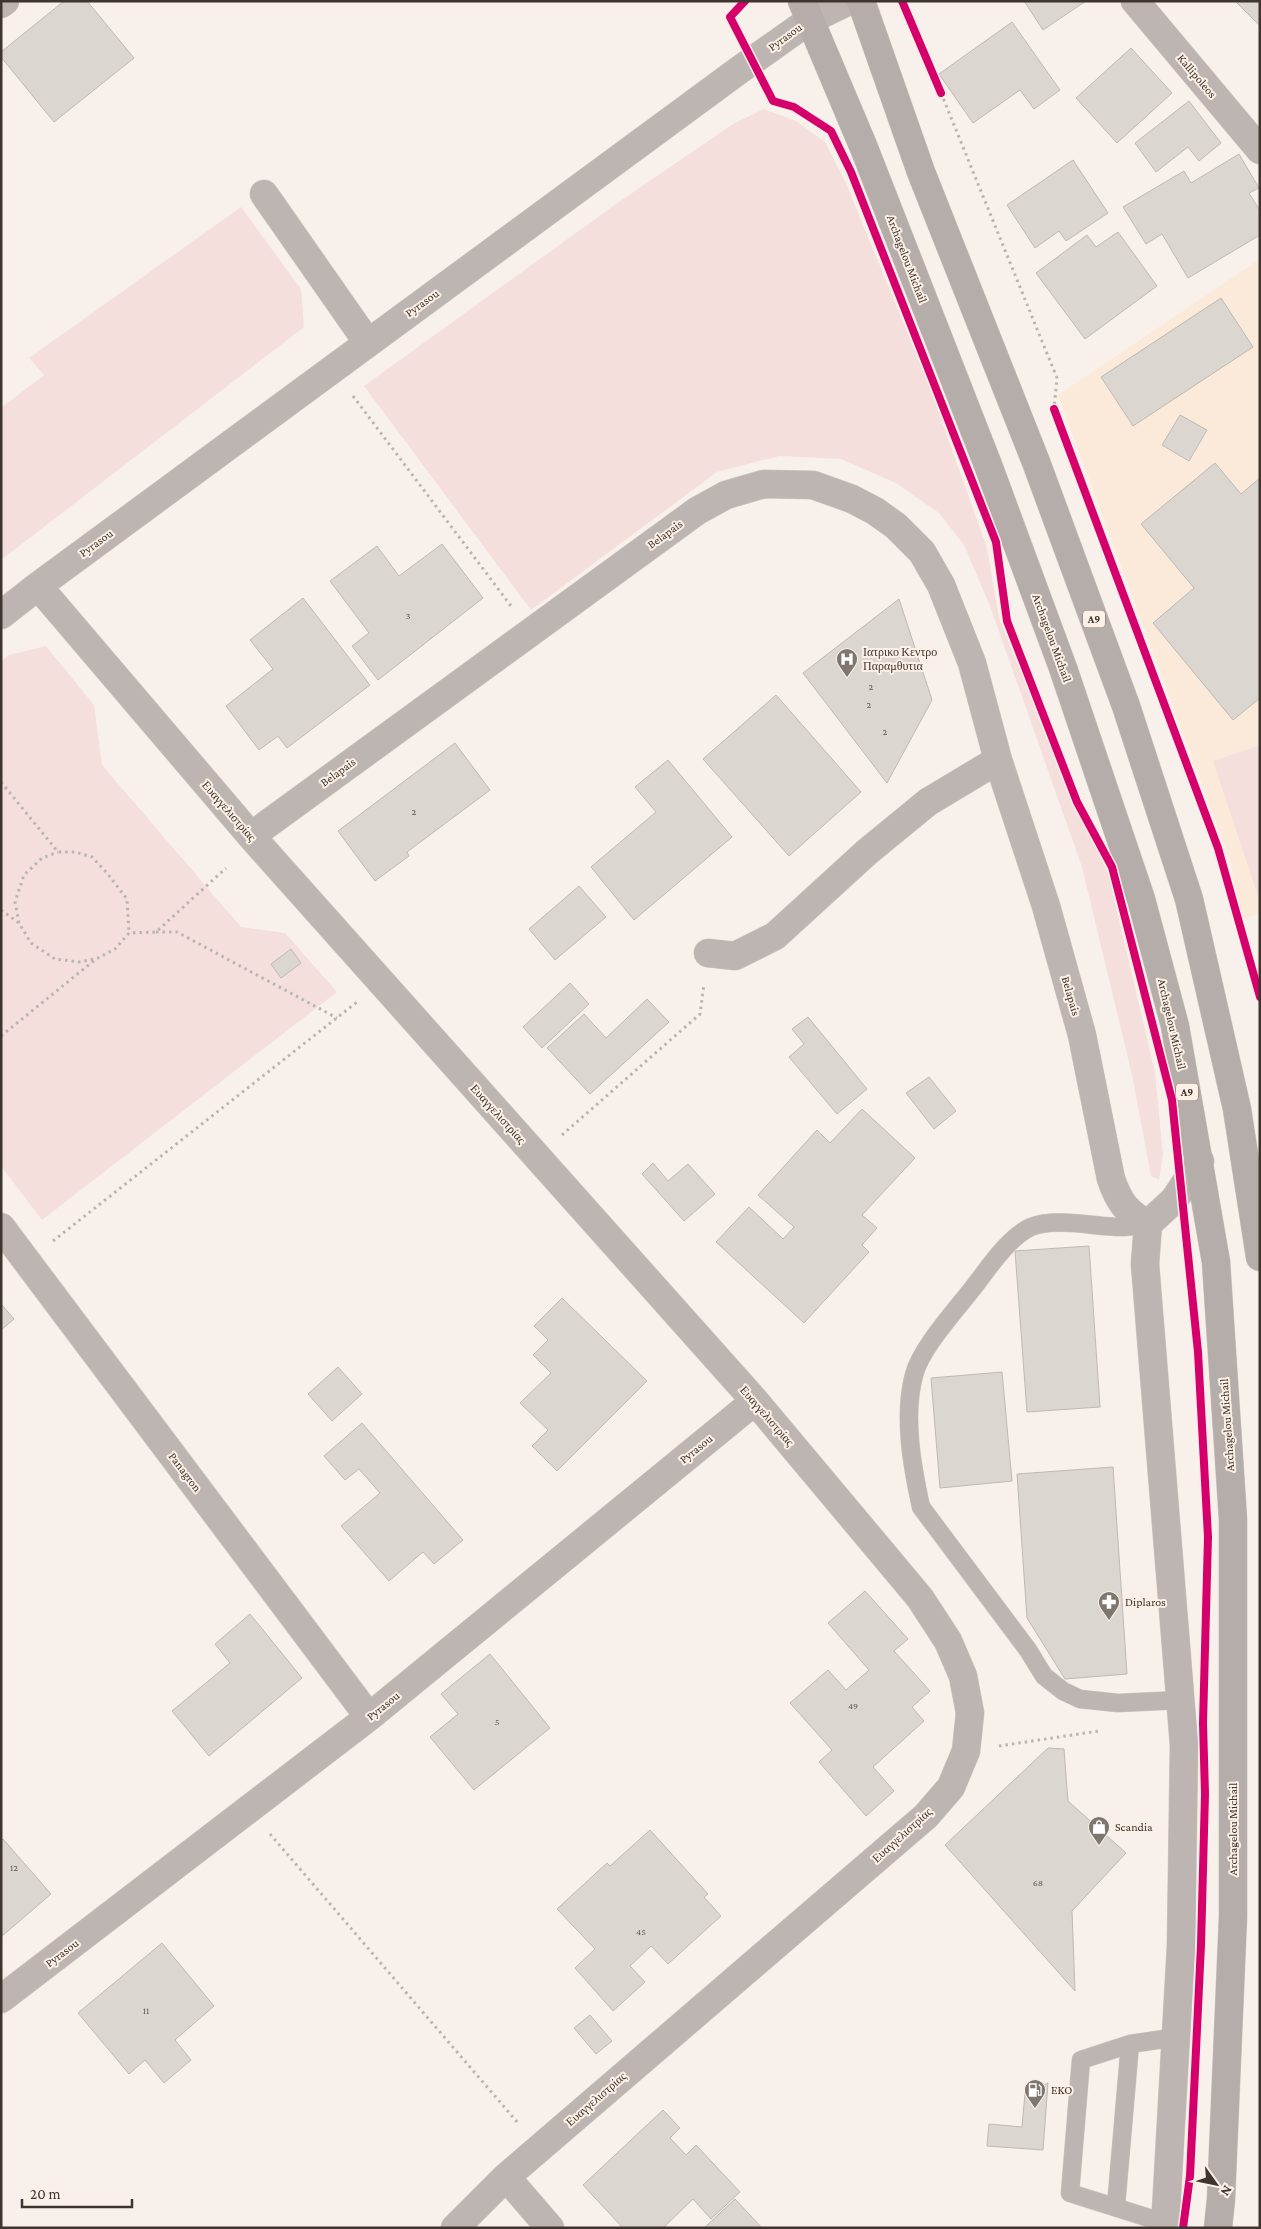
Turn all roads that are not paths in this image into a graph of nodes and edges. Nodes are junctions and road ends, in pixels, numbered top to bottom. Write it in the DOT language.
graph roads {
  1 [pos="5,1"];
  2 [pos="849,1"];
  3 [pos="861,1"];
  4 [pos="1135,1"];
  5 [pos="1,4"];
  6 [pos="806,10"];
  7 [pos="1259,146"];
  8 [pos="264,194"];
  9 [pos="368,343"];
  10 [pos="38,586"];
  11 [pos="1,615"];
  12 [pos="998,760"];
  13 [pos="250,836"];
  14 [pos="708,953"];
  15 [pos="1200,1161"];
  16 [pos="1148,1224"];
  17 [pos="1,1226"];
  18 [pos="1260,1257"];
  19 [pos="755,1401"];
  20 [pos="1181,1700"];
  21 [pos="369,1717"];
  22 [pos="1,1999"];
  23 [pos="1177,2037"];
  24 [pos="1130,2044"];
  25 [pos="506,2177"];
  26 [pos="1116,2206"];
  27 [pos="1165,2225"];
  28 [pos="455,2228"];
  29 [pos="550,2228"];
  30 [pos="1218,2228"];
  1 -- 5 [label="street"];
  2 -- 6 [label="street, Pyrasou"];
  3 -- 18 [label="main road, A9"];
  4 -- 7 [label="street, Kallipoleos"];
  6 -- 9 [label="street, Pyrasou"];
  6 -- 15 [label="main road, Archagelou Michail / A9"];
  8 -- 9 [label="street"];
  9 -- 10 [label="street, Pyrasou"];
  10 -- 11 [label="street, Pyrasou"];
  10 -- 13 [label="street, Ευαγγελιστρίας"];
  12 -- 13 [label="street, Belapais"];
  12 -- 14 [label="street"];
  12 -- 16 [label="street, Belapais"];
  13 -- 19 [label="street, Ευαγγελιστρίας"];
  15 -- 16 [label="street"];
  15 -- 30 [label="main road, Archagelou Michail / A9"];
  16 -- 20 [label="street"];
  16 -- 20 [label="lane"];
  17 -- 21 [label="street, Panagron"];
  19 -- 21 [label="street, Pyrasou"];
  19 -- 25 [label="street, Ευαγγελιστρίας"];
  20 -- 23 [label="street"];
  21 -- 22 [label="street, Pyrasou"];
  23 -- 24 [label="lane"];
  23 -- 27 [label="street"];
  24 -- 26 [label="lane"];
  24 -- 26 [label="lane"];
  25 -- 28 [label="street, Ευαγγελιστρίας"];
  25 -- 29 [label="street"];
  26 -- 27 [label="lane"];
}
